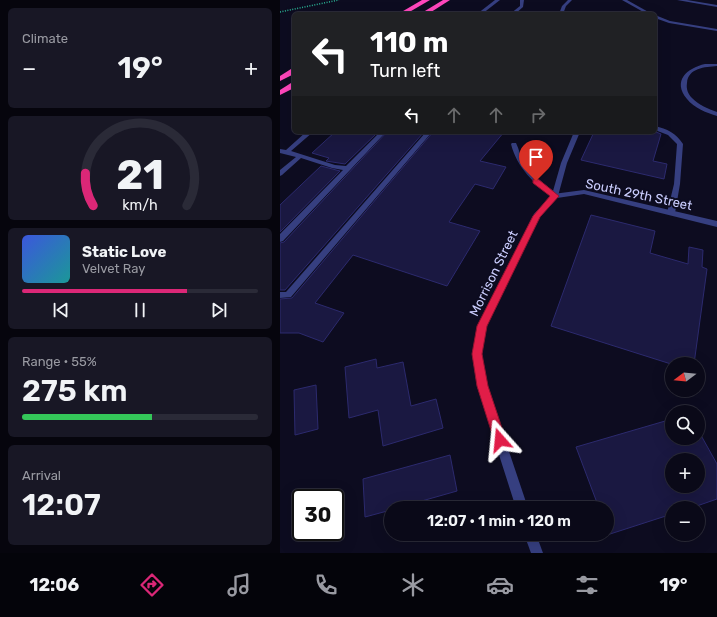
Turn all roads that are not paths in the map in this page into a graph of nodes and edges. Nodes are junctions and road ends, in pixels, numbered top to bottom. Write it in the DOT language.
graph roads {
  1 [pos="427,0"];
  2 [pos="448,0"];
  3 [pos="498,0"];
  4 [pos="522,0"];
  5 [pos="570,0"];
  6 [pos="624,0"];
  7 [pos="678,0"];
  8 [pos="717,6"];
  9 [pos="405,12"];
  10 [pos="427,12"];
  11 [pos="482,12"];
  12 [pos="514,12"];
  13 [pos="562,12"];
  14 [pos="646,12"];
  15 [pos="657,17"];
  16 [pos="717,30"];
  17 [pos="717,65"];
  18 [pos="292,72"];
  19 [pos="280,79"];
  20 [pos="292,86"];
  21 [pos="280,93"];
  22 [pos="717,114"];
  23 [pos="657,129"];
  24 [pos="308,134"];
  25 [pos="381,134"];
  26 [pos="427,134"];
  27 [pos="576,134"];
  28 [pos="514,144"];
  29 [pos="280,151"];
  30 [pos="287,152"];
  31 [pos="300,156"];
  32 [pos="348,168"];
  33 [pos="280,174"];
  34 [pos="555,196"];
  35 [pos="671,213"];
  36 [pos="717,224"];
  37 [pos="280,239"];
  38 [pos="280,295"];
  39 [pos="520,501"];
  40 [pos="533,541"];
  41 [pos="537,553"];
  1 -- 9 [label="highway"];
  2 -- 10 [label="highway"];
  3 -- 11 [label="street"];
  4 -- 12 [label="street"];
  5 -- 13 [label="street"];
  6 -- 14 [label="street"];
  7 -- 8 [label="street"];
  15 -- 16 [label="street"];
  17 -- 22 [label="street"];
  18 -- 19 [label="highway"];
  20 -- 21 [label="highway"];
  23 -- 35 [label="street"];
  24 -- 30 [label="street"];
  25 -- 32 [label="street"];
  26 -- 38 [label="street"];
  27 -- 34 [label="street"];
  28 -- 34 [label="street"];
  29 -- 30 [label="street"];
  30 -- 31 [label="street"];
  31 -- 32 [label="street"];
  31 -- 33 [label="street"];
  32 -- 37 [label="street"];
  34 -- 35 [label="street, South 29th Street"];
  34 -- 39 [label="street, Morrison Street"];
  35 -- 36 [label="street, South 29th Street"];
  40 -- 41 [label="street"];
}
